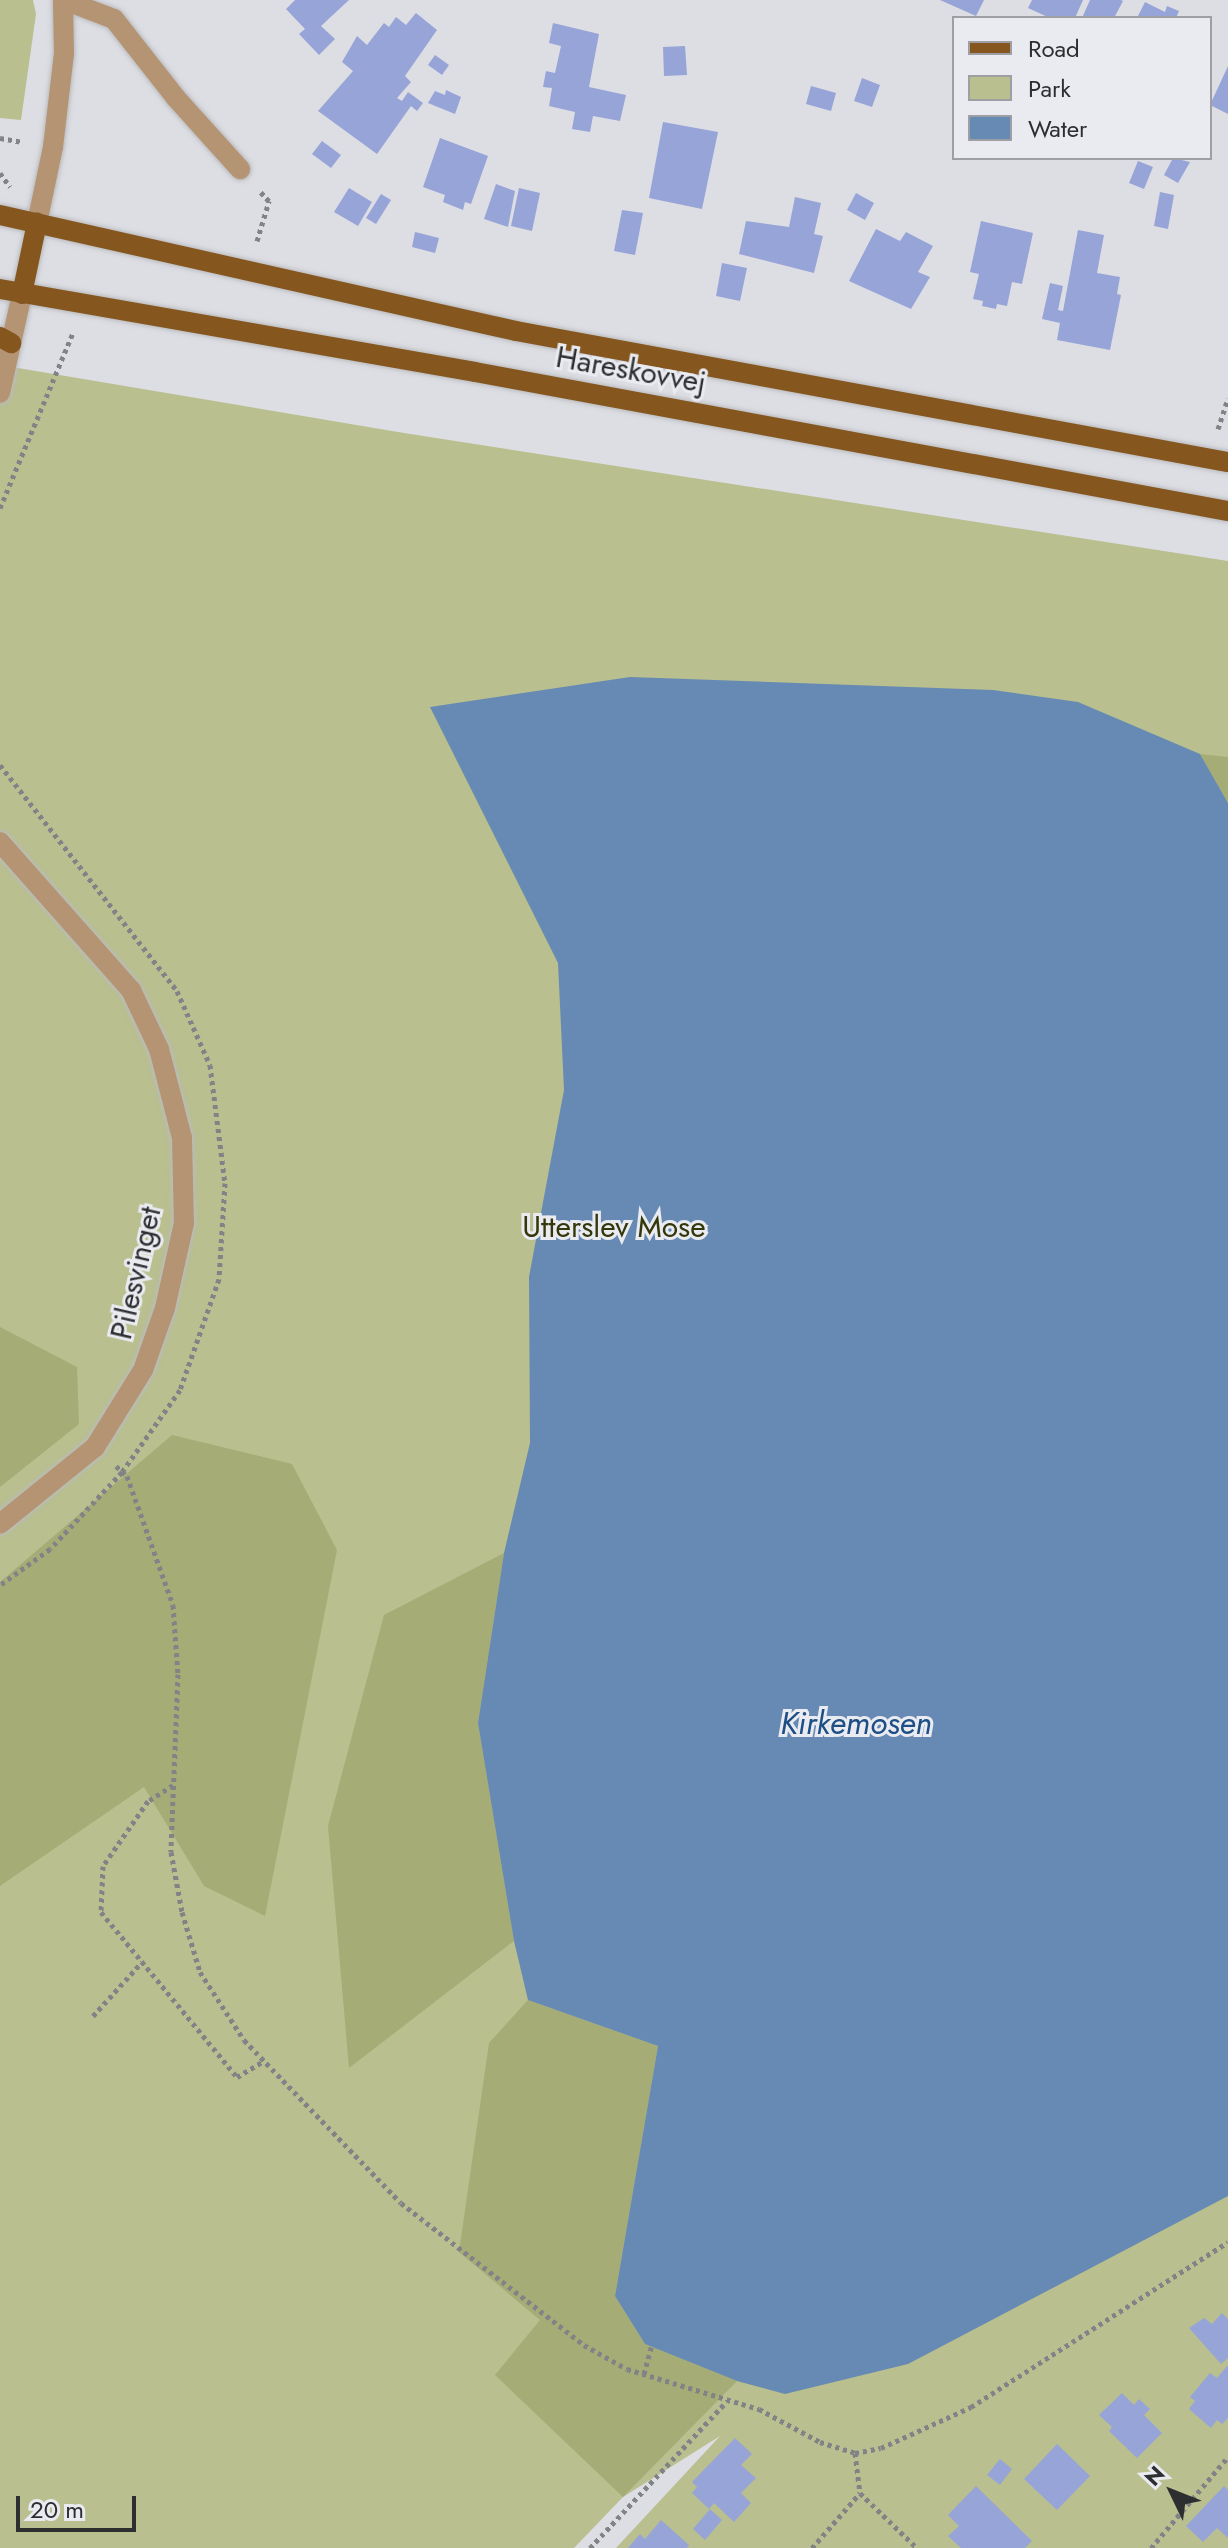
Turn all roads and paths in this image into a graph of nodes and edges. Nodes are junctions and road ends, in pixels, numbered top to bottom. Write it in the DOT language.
graph roads {
  1 [pos="63,0"];
  2 [pos="240,169"];
  3 [pos="0,215"];
  4 [pos="37,223"];
  5 [pos="251,270"];
  6 [pos="0,289"];
  7 [pos="22,294"];
  8 [pos="85,302"];
  9 [pos="6,340"];
  10 [pos="0,393"];
  11 [pos="1228,462"];
  12 [pos="0,508"];
  13 [pos="1228,511"];
  14 [pos="0,765"];
  15 [pos="0,842"];
  16 [pos="95,1447"];
  17 [pos="122,1472"];
  18 [pos="0,1524"];
  19 [pos="0,1585"];
  20 [pos="174,1785"];
  21 [pos="142,1962"];
  22 [pos="93,2016"];
  23 [pos="264,2061"];
  24 [pos="1228,2242"];
  25 [pos="651,2347"];
  26 [pos="644,2374"];
  27 [pos="727,2401"];
  28 [pos="855,2453"];
  29 [pos="1228,2457"];
  30 [pos="860,2493"];
  31 [pos="590,2548"];
  32 [pos="812,2548"];
  33 [pos="917,2548"];
  34 [pos="1151,2548"];
  1 -- 2 [label="street"];
  1 -- 4 [label="street"];
  2 -- 5 [label="path"];
  3 -- 4 [label="main road, Hareskovvej"];
  4 -- 5 [label="main road, Hareskovvej"];
  4 -- 7 [label="main road"];
  5 -- 11 [label="main road, Hareskovvej"];
  6 -- 7 [label="main road, Hareskovvej"];
  7 -- 8 [label="main road, Hareskovvej"];
  7 -- 9 [label="street"];
  8 -- 12 [label="path"];
  8 -- 13 [label="main road, Hareskovvej"];
  9 -- 10 [label="street"];
  14 -- 17 [label="path"];
  15 -- 16 [label="street, Pilesvinget"];
  16 -- 17 [label="path"];
  16 -- 18 [label="street, Pilesvinget"];
  17 -- 19 [label="path"];
  17 -- 20 [label="path"];
  20 -- 21 [label="path"];
  20 -- 23 [label="path"];
  21 -- 22 [label="path"];
  21 -- 23 [label="path"];
  23 -- 26 [label="path"];
  24 -- 28 [label="path"];
  25 -- 26 [label="path"];
  26 -- 27 [label="path"];
  27 -- 28 [label="path"];
  27 -- 31 [label="path"];
  28 -- 30 [label="path"];
  29 -- 34 [label="path"];
  30 -- 32 [label="path"];
  30 -- 33 [label="path"];
}
